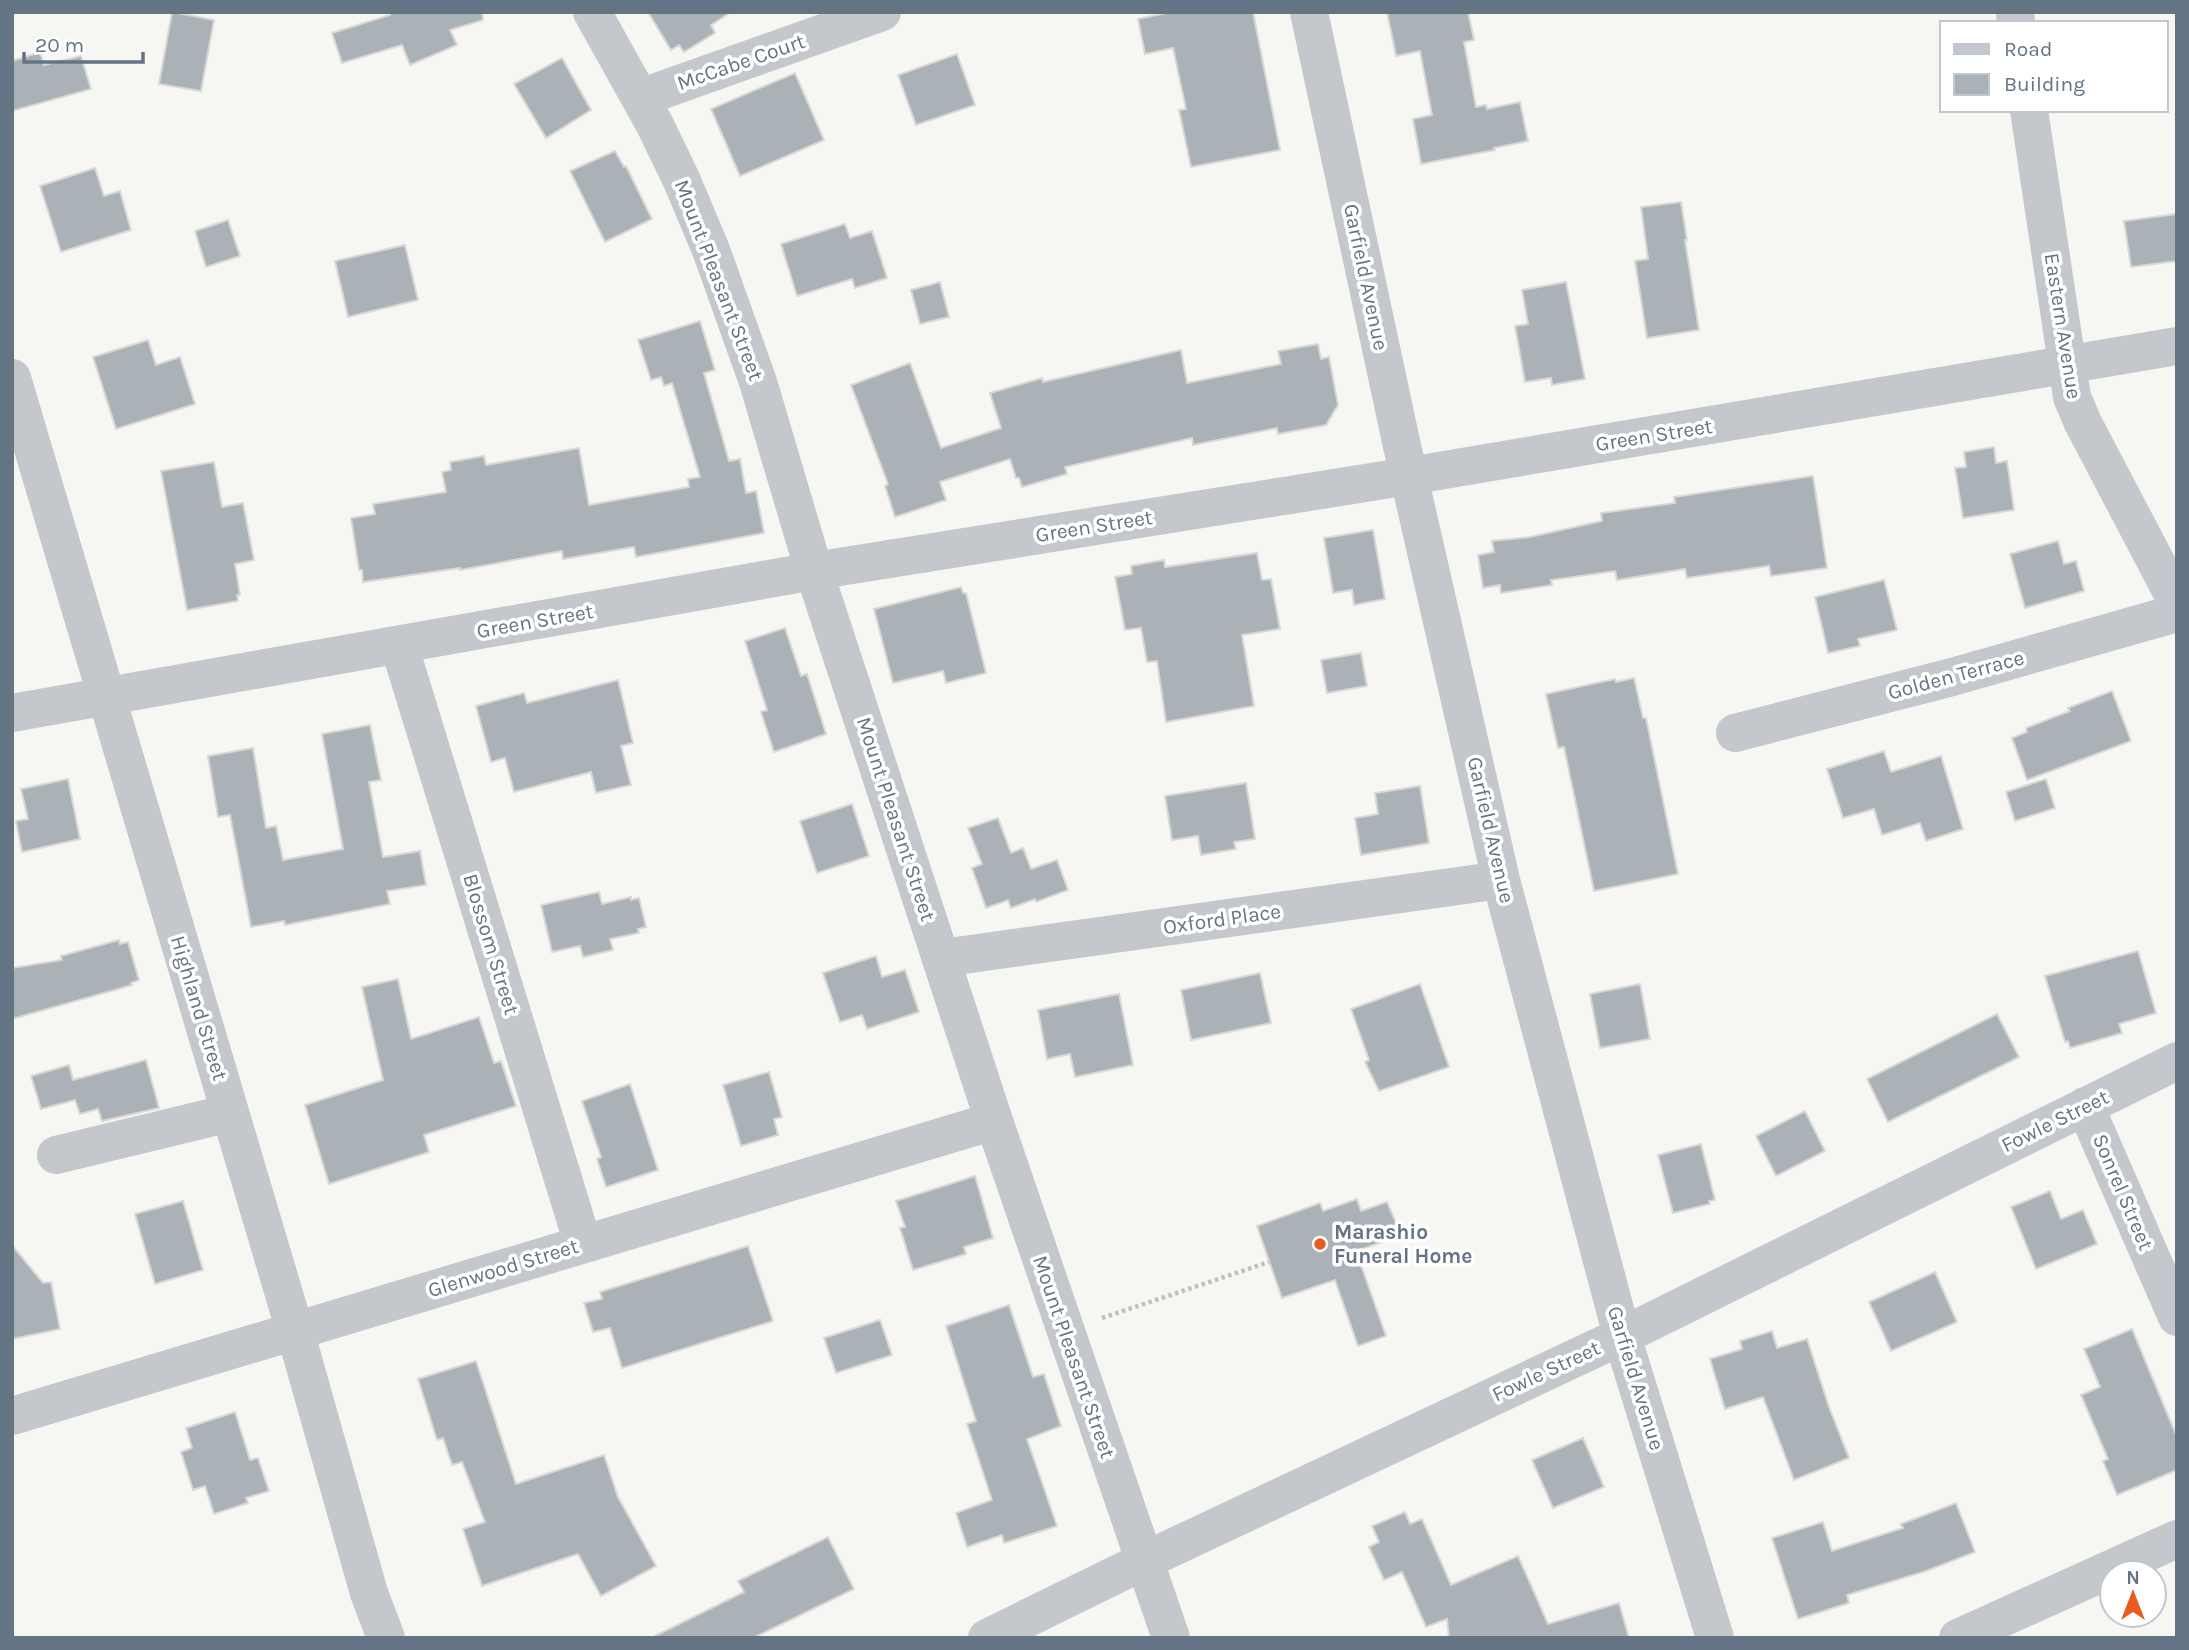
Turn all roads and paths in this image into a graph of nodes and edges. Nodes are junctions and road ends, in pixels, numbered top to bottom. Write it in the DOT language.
graph roads {
  1 [pos="592,12"];
  2 [pos="882,12"];
  3 [pos="1309,12"];
  4 [pos="640,98"];
  5 [pos="2029,112"];
  6 [pos="2177,346"];
  7 [pos="2068,365"];
  8 [pos="12,378"];
  9 [pos="1409,476"];
  10 [pos="814,571"];
  11 [pos="2177,602"];
  12 [pos="2177,613"];
  13 [pos="399,645"];
  14 [pos="106,696"];
  15 [pos="12,713"];
  16 [pos="1735,733"];
  17 [pos="1501,880"];
  18 [pos="942,958"];
  19 [pos="2177,1061"];
  20 [pos="2085,1106"];
  21 [pos="230,1113"];
  22 [pos="994,1121"];
  23 [pos="57,1155"];
  24 [pos="583,1244"];
  25 [pos="1269,1262"];
  26 [pos="2177,1317"];
  27 [pos="295,1331"];
  28 [pos="1064,1331"];
  29 [pos="1622,1336"];
  30 [pos="12,1416"];
  31 [pos="2177,1539"];
  32 [pos="1146,1560"];
  33 [pos="386,1638"];
  34 [pos="987,1638"];
  35 [pos="1171,1638"];
  36 [pos="1714,1638"];
  37 [pos="1958,1638"];
  1 -- 4 [label="street, Mount Pleasant Street"];
  2 -- 4 [label="street, McCabe Court"];
  3 -- 9 [label="street, Garfield Avenue"];
  4 -- 10 [label="street, Mount Pleasant Street"];
  5 -- 7 [label="street, Eastern Avenue"];
  6 -- 7 [label="street, Green Street"];
  7 -- 9 [label="street, Green Street"];
  7 -- 11 [label="street, Eastern Avenue"];
  8 -- 14 [label="street, Highland Street"];
  9 -- 10 [label="street, Green Street"];
  9 -- 17 [label="street, Garfield Avenue"];
  10 -- 13 [label="street, Green Street"];
  10 -- 18 [label="street, Mount Pleasant Street"];
  12 -- 16 [label="street, Golden Terrace"];
  13 -- 14 [label="street, Green Street"];
  13 -- 24 [label="street, Blossom Street"];
  14 -- 15 [label="street, Green Street"];
  14 -- 21 [label="street, Highland Street"];
  17 -- 18 [label="street, Oxford Place"];
  17 -- 29 [label="street, Garfield Avenue"];
  18 -- 22 [label="street, Mount Pleasant Street"];
  19 -- 20 [label="street, Fowle Street"];
  20 -- 26 [label="street, Sonrel Street"];
  20 -- 29 [label="street, Fowle Street"];
  21 -- 23 [label="street"];
  21 -- 27 [label="street, Highland Street"];
  22 -- 24 [label="street, Glenwood Street"];
  22 -- 28 [label="street, Mount Pleasant Street"];
  24 -- 27 [label="street, Glenwood Street"];
  25 -- 28 [label="path"];
  27 -- 30 [label="street, Glenwood Street"];
  27 -- 33 [label="street, Highland Street"];
  28 -- 32 [label="street, Mount Pleasant Street"];
  29 -- 32 [label="street, Fowle Street"];
  29 -- 36 [label="street, Garfield Avenue"];
  31 -- 37 [label="street"];
  32 -- 34 [label="street, Fowle Street"];
  32 -- 35 [label="street, Mount Pleasant Street"];
}
